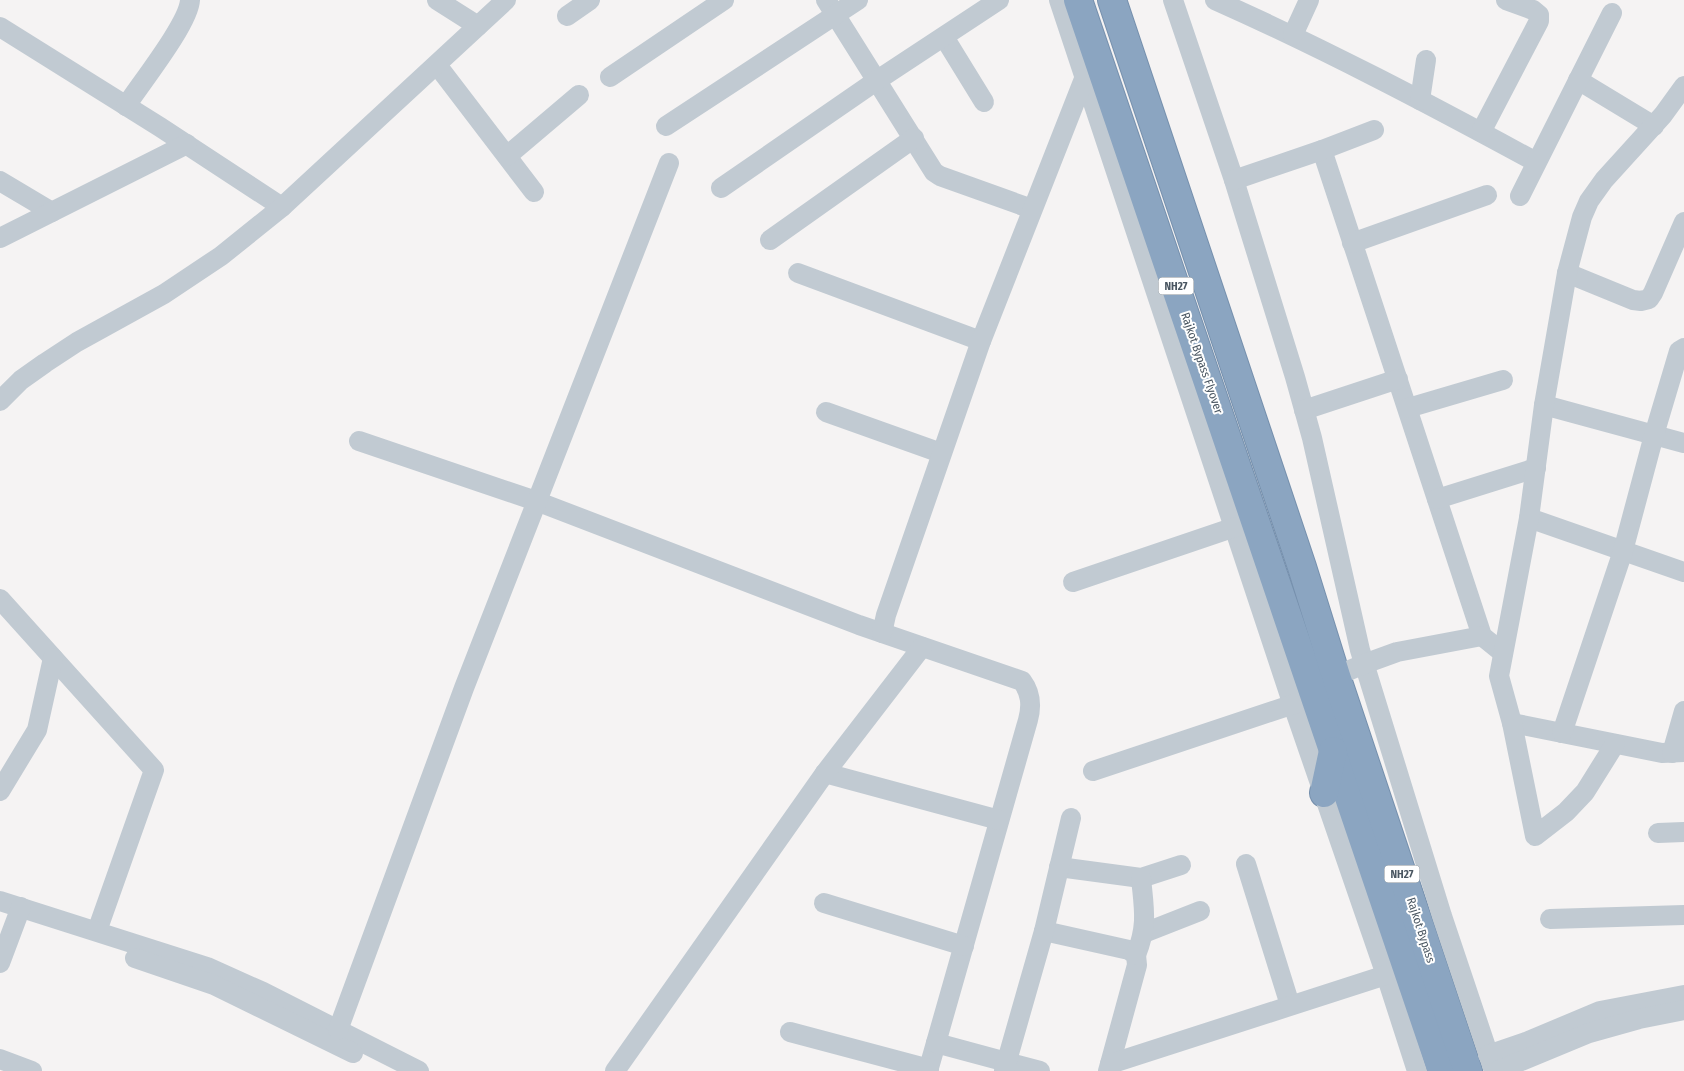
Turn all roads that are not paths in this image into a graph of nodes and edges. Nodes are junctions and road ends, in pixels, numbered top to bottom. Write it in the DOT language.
graph roads {
  1 [pos="190,0"];
  2 [pos="437,0"];
  3 [pos="506,0"];
  4 [pos="590,0"];
  5 [pos="724,0"];
  6 [pos="858,0"];
  7 [pos="999,0"];
  8 [pos="1059,0"];
  9 [pos="1078,0"];
  10 [pos="1112,0"];
  11 [pos="1174,0"];
  12 [pos="1215,0"];
  13 [pos="1309,0"];
  14 [pos="1506,0"];
  15 [pos="831,8"];
  16 [pos="1612,13"];
  17 [pos="567,16"];
  18 [pos="478,26"];
  19 [pos="0,27"];
  20 [pos="1293,35"];
  21 [pos="944,37"];
  22 [pos="1426,60"];
  23 [pos="437,65"];
  24 [pos="610,76"];
  25 [pos="1084,79"];
  26 [pos="1578,80"];
  27 [pos="876,81"];
  28 [pos="1684,86"];
  29 [pos="579,95"];
  30 [pos="1420,100"];
  31 [pos="984,102"];
  32 [pos="126,106"];
  33 [pos="666,126"];
  34 [pos="1654,126"];
  35 [pos="1374,130"];
  36 [pos="1481,132"];
  37 [pos="914,138"];
  38 [pos="187,144"];
  39 [pos="1322,150"];
  40 [pos="507,156"];
  41 [pos="1536,162"];
  42 [pos="668,163"];
  43 [pos="1234,180"];
  44 [pos="0,181"];
  45 [pos="721,188"];
  46 [pos="534,192"];
  47 [pos="1487,195"];
  48 [pos="1520,196"];
  49 [pos="282,207"];
  50 [pos="1032,209"];
  51 [pos="52,212"];
  52 [pos="1684,222"];
  53 [pos="0,238"];
  54 [pos="770,240"];
  55 [pos="1352,243"];
  56 [pos="798,273"];
  57 [pos="1567,273"];
  58 [pos="981,341"];
  59 [pos="1684,348"];
  60 [pos="1398,379"];
  61 [pos="1503,380"];
  62 [pos="0,400"];
  63 [pos="1544,405"];
  64 [pos="1408,408"];
  65 [pos="1304,410"];
  66 [pos="826,412"];
  67 [pos="1654,435"];
  68 [pos="359,441"];
  69 [pos="1684,443"];
  70 [pos="941,453"];
  71 [pos="1536,468"];
  72 [pos="1437,499"];
  73 [pos="536,502"];
  74 [pos="1530,518"];
  75 [pos="1235,528"];
  76 [pos="1623,551"];
  77 [pos="1684,572"];
  78 [pos="1073,582"];
  79 [pos="0,600"];
  80 [pos="882,633"];
  81 [pos="1482,636"];
  82 [pos="922,647"];
  83 [pos="1503,653"];
  84 [pos="53,658"];
  85 [pos="1364,664"];
  86 [pos="1336,676"];
  87 [pos="1304,701"];
  88 [pos="1684,711"];
  89 [pos="1512,723"];
  90 [pos="1562,733"];
  91 [pos="1615,744"];
  92 [pos="1333,750"];
  93 [pos="1678,752"];
  94 [pos="1093,771"];
  95 [pos="825,773"];
  96 [pos="0,791"];
  97 [pos="1324,793"];
  98 [pos="1071,818"];
  99 [pos="999,820"];
  100 [pos="1684,832"];
  101 [pos="1658,833"];
  102 [pos="1246,864"];
  103 [pos="1181,865"];
  104 [pos="1059,867"];
  105 [pos="1141,878"];
  106 [pos="0,901"];
  107 [pos="824,903"];
  108 [pos="1200,911"];
  109 [pos="12,914"];
  110 [pos="1684,915"];
  111 [pos="1550,919"];
  112 [pos="97,931"];
  113 [pos="1044,931"];
  114 [pos="1144,933"];
  115 [pos="964,946"];
  116 [pos="1136,955"];
  117 [pos="0,963"];
  118 [pos="1386,975"];
  119 [pos="1684,995"];
  120 [pos="1290,1005"];
  121 [pos="1684,1010"];
  122 [pos="338,1030"];
  123 [pos="790,1032"];
  124 [pos="936,1043"];
  125 [pos="0,1059"];
  126 [pos="1005,1066"];
  127 [pos="1487,1067"];
  128 [pos="1109,1068"];
  129 [pos="928,1070"];
  130 [pos="32,1071"];
  131 [pos="388,1071"];
  132 [pos="419,1071"];
  133 [pos="616,1071"];
  134 [pos="1040,1071"];
  135 [pos="1417,1071"];
  136 [pos="1442,1071"];
  1 -- 32 [label="street"];
  2 -- 18 [label="street"];
  3 -- 18 [label="street"];
  4 -- 17 [label="street"];
  5 -- 24 [label="street"];
  6 -- 15 [label="street"];
  7 -- 21 [label="street"];
  8 -- 25 [label="street"];
  9 -- 87 [label="highway, Rajkot Bypass Flyover / NH27"];
  10 -- 86 [label="highway, NH27"];
  11 -- 43 [label="street"];
  12 -- 20 [label="street"];
  13 -- 20 [label="street"];
  14 -- 36 [label="street"];
  15 -- 27 [label="street"];
  15 -- 33 [label="street"];
  16 -- 26 [label="street"];
  18 -- 23 [label="street"];
  19 -- 32 [label="street"];
  20 -- 30 [label="street"];
  21 -- 27 [label="street"];
  21 -- 31 [label="street"];
  22 -- 30 [label="street"];
  23 -- 40 [label="street"];
  23 -- 49 [label="street"];
  25 -- 50 [label="street"];
  25 -- 75 [label="street"];
  26 -- 34 [label="street"];
  26 -- 41 [label="street"];
  27 -- 37 [label="street"];
  27 -- 45 [label="street"];
  28 -- 34 [label="street"];
  29 -- 40 [label="street"];
  30 -- 36 [label="street"];
  32 -- 38 [label="street"];
  34 -- 57 [label="street"];
  35 -- 39 [label="street"];
  36 -- 41 [label="street"];
  37 -- 50 [label="street"];
  37 -- 54 [label="street"];
  38 -- 49 [label="street"];
  38 -- 51 [label="street"];
  39 -- 43 [label="street"];
  39 -- 55 [label="street"];
  40 -- 46 [label="street"];
  41 -- 48 [label="street"];
  42 -- 73 [label="street"];
  43 -- 65 [label="street"];
  44 -- 51 [label="street"];
  47 -- 55 [label="street"];
  49 -- 62 [label="street"];
  50 -- 58 [label="street"];
  51 -- 53 [label="street"];
  52 -- 57 [label="street"];
  55 -- 60 [label="street"];
  56 -- 58 [label="street"];
  57 -- 63 [label="street"];
  58 -- 70 [label="street"];
  59 -- 67 [label="street"];
  60 -- 64 [label="street"];
  60 -- 65 [label="street"];
  61 -- 64 [label="street"];
  63 -- 67 [label="street"];
  63 -- 71 [label="street"];
  64 -- 72 [label="street"];
  65 -- 85 [label="street"];
  66 -- 70 [label="street"];
  67 -- 69 [label="street"];
  67 -- 76 [label="street"];
  68 -- 73 [label="street"];
  70 -- 80 [label="street"];
  71 -- 72 [label="street"];
  71 -- 74 [label="street"];
  72 -- 81 [label="street"];
  73 -- 80 [label="street"];
  73 -- 122 [label="street"];
  74 -- 76 [label="street"];
  74 -- 83 [label="street"];
  75 -- 78 [label="street"];
  75 -- 87 [label="street"];
  76 -- 77 [label="street"];
  76 -- 90 [label="street"];
  79 -- 84 [label="street"];
  80 -- 82 [label="street"];
  81 -- 83 [label="street"];
  81 -- 85 [label="street"];
  82 -- 95 [label="street"];
  82 -- 99 [label="street"];
  83 -- 89 [label="street"];
  84 -- 96 [label="street"];
  84 -- 112 [label="street"];
  85 -- 86 [label="street"];
  85 -- 127 [label="street"];
  86 -- 127 [label="highway, Rajkot Bypass / NH27"];
  87 -- 92 [label="highway, Rajkot Bypass / NH27"];
  87 -- 94 [label="street"];
  87 -- 97 [label="street"];
  88 -- 93 [label="street"];
  89 -- 90 [label="street"];
  89 -- 91 [label="street"];
  90 -- 91 [label="street"];
  91 -- 93 [label="street"];
  92 -- 97 [label="highway"];
  92 -- 136 [label="highway, Rajkot Bypass / NH27"];
  95 -- 99 [label="street"];
  95 -- 133 [label="street"];
  97 -- 118 [label="street"];
  98 -- 104 [label="street"];
  99 -- 115 [label="street"];
  100 -- 101 [label="street"];
  102 -- 120 [label="street"];
  103 -- 105 [label="street"];
  104 -- 105 [label="street"];
  104 -- 113 [label="street"];
  105 -- 114 [label="street"];
  106 -- 109 [label="street"];
  107 -- 115 [label="street"];
  108 -- 114 [label="street"];
  109 -- 112 [label="street"];
  109 -- 117 [label="street"];
  109 -- 131 [label="street"];
  110 -- 111 [label="street"];
  112 -- 122 [label="street"];
  113 -- 116 [label="street"];
  113 -- 126 [label="street"];
  114 -- 116 [label="street"];
  115 -- 124 [label="street"];
  116 -- 128 [label="street"];
  118 -- 120 [label="street"];
  118 -- 135 [label="street"];
  119 -- 127 [label="street"];
  120 -- 128 [label="street"];
  121 -- 127 [label="street"];
  122 -- 132 [label="street"];
  123 -- 129 [label="street"];
  124 -- 126 [label="street"];
  124 -- 129 [label="street"];
  125 -- 130 [label="street"];
  126 -- 134 [label="street"];
}
